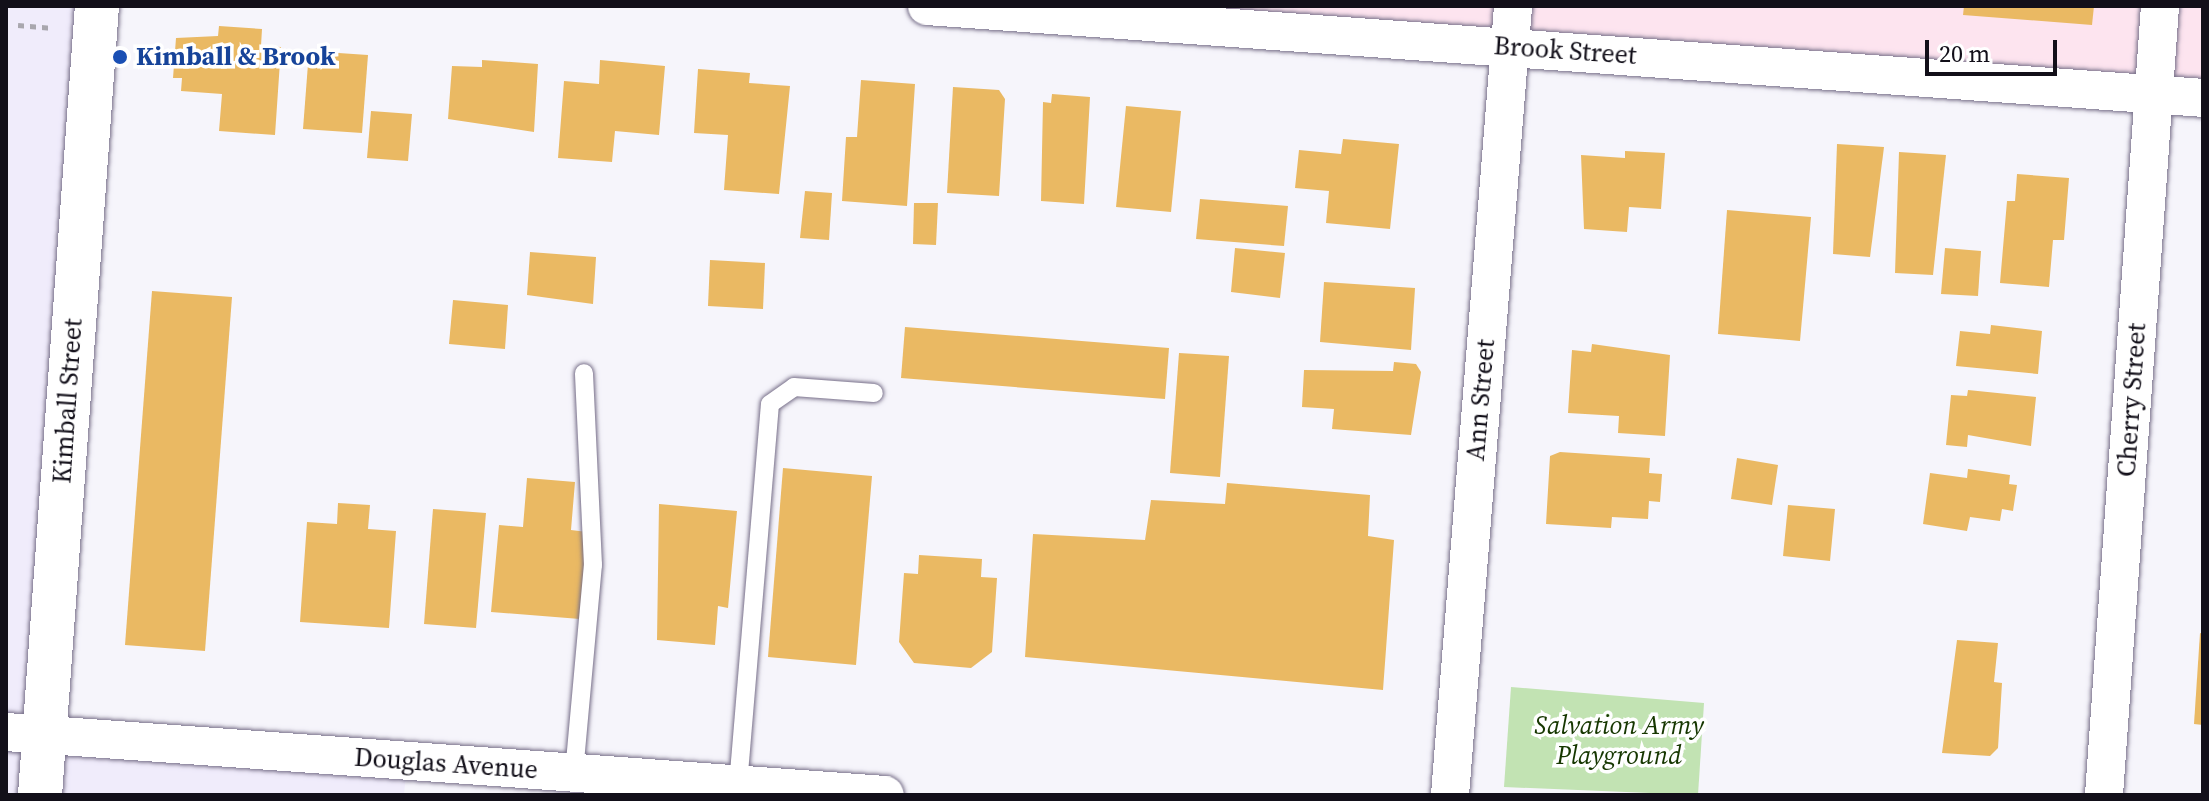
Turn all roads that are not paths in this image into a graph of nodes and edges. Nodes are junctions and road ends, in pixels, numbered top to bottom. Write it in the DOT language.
graph roads {
  1 [pos="97,6"];
  2 [pos="927,6"];
  3 [pos="1513,6"];
  4 [pos="2160,6"];
  5 [pos="1222,16"];
  6 [pos="1509,46"];
  7 [pos="2153,94"];
  8 [pos="2203,98"];
  9 [pos="584,373"];
  10 [pos="874,393"];
  11 [pos="25,733"];
  12 [pos="574,773"];
  13 [pos="738,785"];
  14 [pos="820,793"];
  15 [pos="40,795"];
  16 [pos="885,795"];
  17 [pos="1450,795"];
  18 [pos="2104,795"];
  1 -- 11 [label="main road, Kimball Street"];
  2 -- 5 [label="street, Brook Street"];
  3 -- 6 [label="street, Ann Street"];
  4 -- 7 [label="street, Cherry Street"];
  5 -- 6 [label="street, Brook Street"];
  6 -- 7 [label="street, Brook Street"];
  6 -- 17 [label="street, Ann Street"];
  7 -- 8 [label="street, Brook Street"];
  7 -- 18 [label="street, Cherry Street"];
  9 -- 12 [label="lane"];
  10 -- 13 [label="lane"];
  11 -- 12 [label="street, Douglas Avenue"];
  11 -- 15 [label="main road, Kimball Street"];
  12 -- 13 [label="street, Douglas Avenue"];
  13 -- 14 [label="street, Douglas Avenue"];
  14 -- 16 [label="street, Douglas Avenue"];
}
